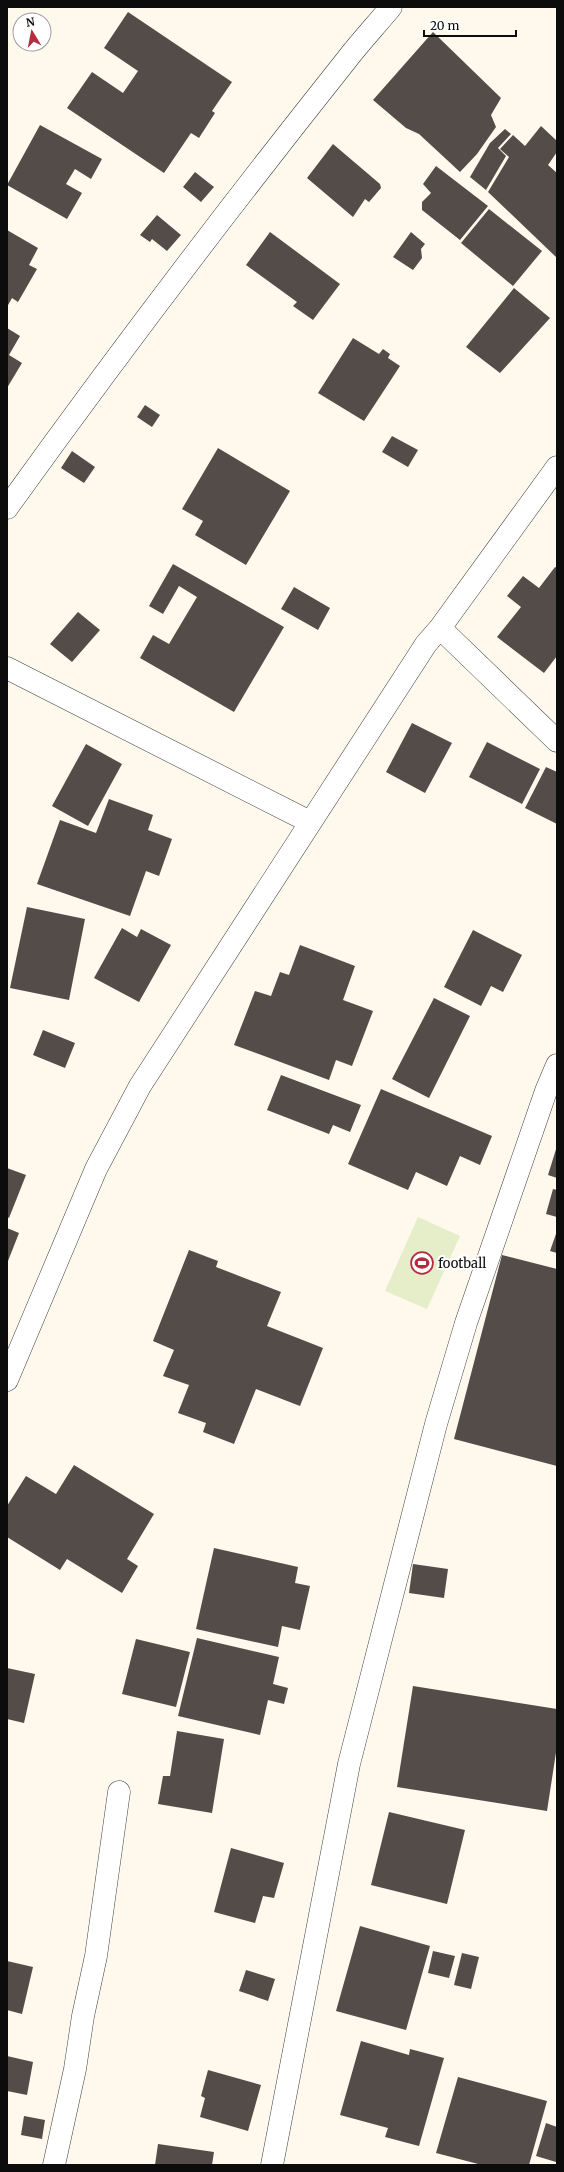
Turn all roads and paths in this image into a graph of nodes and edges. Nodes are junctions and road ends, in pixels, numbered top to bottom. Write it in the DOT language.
graph roads {
  1 [pos="391,7"];
  2 [pos="557,467"];
  3 [pos="7,508"];
  4 [pos="440,628"];
  5 [pos="7,668"];
  6 [pos="557,741"];
  7 [pos="310,822"];
  8 [pos="557,1065"];
  9 [pos="7,1380"];
  10 [pos="119,1792"];
  11 [pos="54,2165"];
  12 [pos="272,2165"];
  1 -- 3 [label="street"];
  2 -- 4 [label="street"];
  4 -- 6 [label="street"];
  4 -- 7 [label="street"];
  5 -- 7 [label="street"];
  7 -- 9 [label="street"];
  8 -- 12 [label="street"];
  10 -- 11 [label="street"];
}
